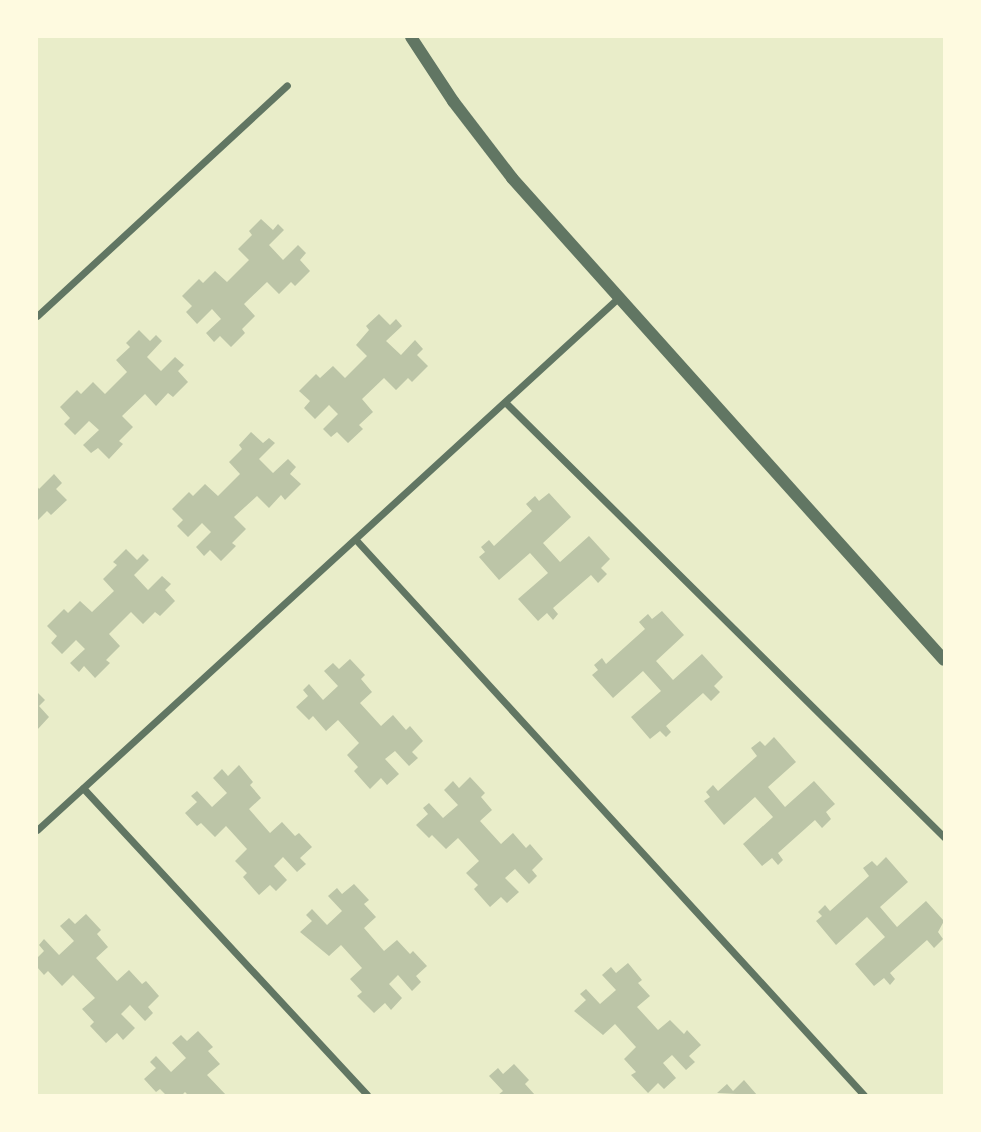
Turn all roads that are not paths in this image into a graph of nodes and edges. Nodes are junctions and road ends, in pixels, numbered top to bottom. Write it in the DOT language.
graph roads {
  1 [pos="411,37"];
  2 [pos="287,85"];
  3 [pos="618,298"];
  4 [pos="37,316"];
  5 [pos="506,402"];
  6 [pos="357,541"];
  7 [pos="944,660"];
  8 [pos="83,788"];
  9 [pos="37,831"];
  10 [pos="944,837"];
  11 [pos="367,1095"];
  12 [pos="864,1095"];
  1 -- 3 [label="street"];
  2 -- 4 [label="street"];
  3 -- 5 [label="street"];
  3 -- 7 [label="street"];
  5 -- 6 [label="street"];
  5 -- 10 [label="street"];
  6 -- 8 [label="street"];
  6 -- 12 [label="street"];
  8 -- 9 [label="street"];
  8 -- 11 [label="street"];
}
